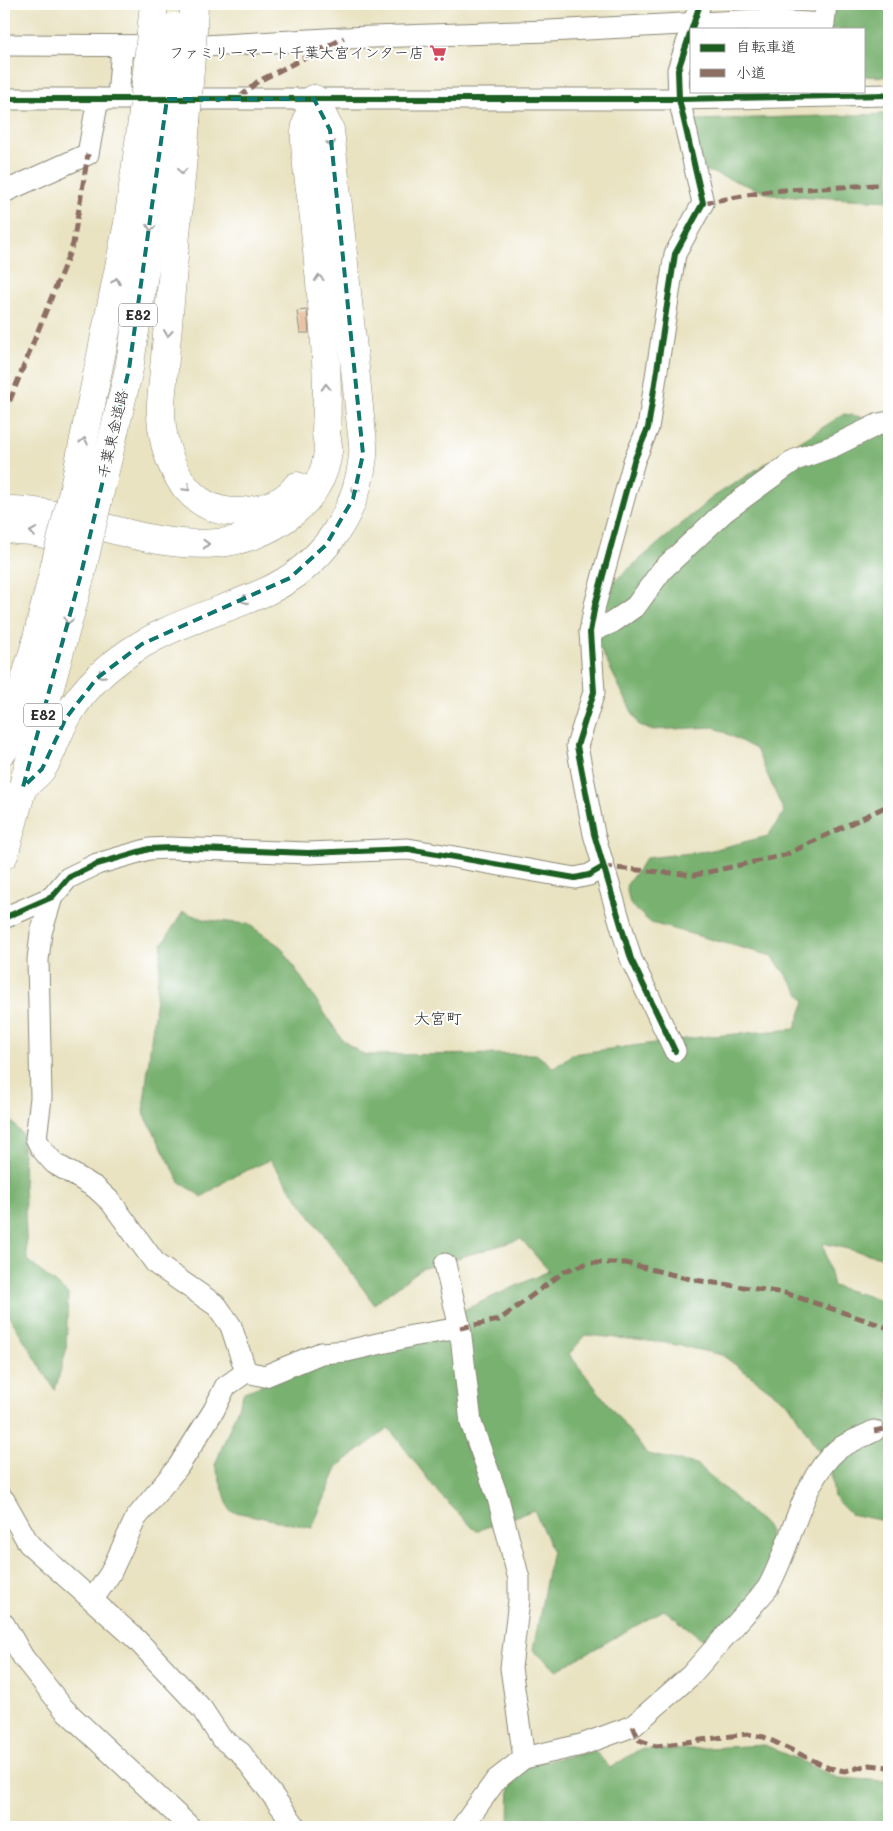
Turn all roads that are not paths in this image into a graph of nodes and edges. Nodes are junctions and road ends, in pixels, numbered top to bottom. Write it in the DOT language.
graph roads {
  1 [pos="154,4"];
  2 [pos="826,4"];
  3 [pos="697,13"];
  4 [pos="178,19"];
  5 [pos="692,28"];
  6 [pos="690,34"];
  7 [pos="4,45"];
  8 [pos="122,47"];
  9 [pos="889,95"];
  10 [pos="4,99"];
  11 [pos="108,99"];
  12 [pos="314,99"];
  13 [pos="679,99"];
  14 [pos="164,123"];
  15 [pos="4,192"];
  16 [pos="889,422"];
  17 [pos="361,426"];
  18 [pos="326,436"];
  19 [pos="4,510"];
  20 [pos="4,529"];
  21 [pos="590,632"];
  22 [pos="34,646"];
  23 [pos="4,688"];
  24 [pos="4,750"];
  25 [pos="23,787"];
  26 [pos="4,855"];
  27 [pos="603,867"];
  28 [pos="52,897"];
  29 [pos="4,918"];
  30 [pos="675,1051"];
  31 [pos="445,1264"];
  32 [pos="460,1328"];
  33 [pos="246,1372"];
  34 [pos="874,1431"];
  35 [pos="4,1500"];
  36 [pos="93,1599"];
  37 [pos="4,1624"];
  38 [pos="524,1758"];
  39 [pos="190,1827"];
  40 [pos="296,1827"];
  41 [pos="462,1827"];
  1 -- 4 [label="highway, 千葉東金道路 / E82"];
  2 -- 3 [label="street"];
  3 -- 5 [label="street"];
  3 -- 8 [label="street"];
  4 -- 14 [label="highway, bridge"];
  4 -- 14 [label="highway, 千葉東金道路 / E82, bridge"];
  6 -- 13 [label="street"];
  7 -- 8 [label="street"];
  8 -- 11 [label="street"];
  9 -- 13 [label="street"];
  10 -- 11 [label="street"];
  11 -- 12 [label="street"];
  11 -- 15 [label="street"];
  12 -- 13 [label="street"];
  12 -- 17 [label="highway, one-way"];
  18 -- 12 [label="highway, one-way"];
  13 -- 21 [label="street"];
  14 -- 18 [label="highway, one-way"];
  22 -- 14 [label="highway, 千葉東金道路 / E82, one-way, bridge"];
  14 -- 25 [label="highway, 千葉東金道路 / E82, one-way, bridge"];
  16 -- 21 [label="street"];
  17 -- 20 [label="highway, one-way"];
  17 -- 25 [label="highway, one-way"];
  19 -- 18 [label="highway, one-way"];
  21 -- 27 [label="street"];
  22 -- 23 [label="highway"];
  22 -- 24 [label="highway, 千葉東金道路 / E82"];
  25 -- 26 [label="highway, 千葉東金道路 / E82"];
  27 -- 28 [label="street"];
  27 -- 30 [label="street"];
  28 -- 29 [label="street"];
  28 -- 33 [label="street"];
  31 -- 32 [label="street"];
  32 -- 33 [label="street"];
  32 -- 38 [label="street"];
  33 -- 36 [label="street"];
  34 -- 38 [label="street"];
  35 -- 36 [label="street"];
  36 -- 40 [label="street"];
  37 -- 39 [label="street"];
  38 -- 41 [label="street"];
}
